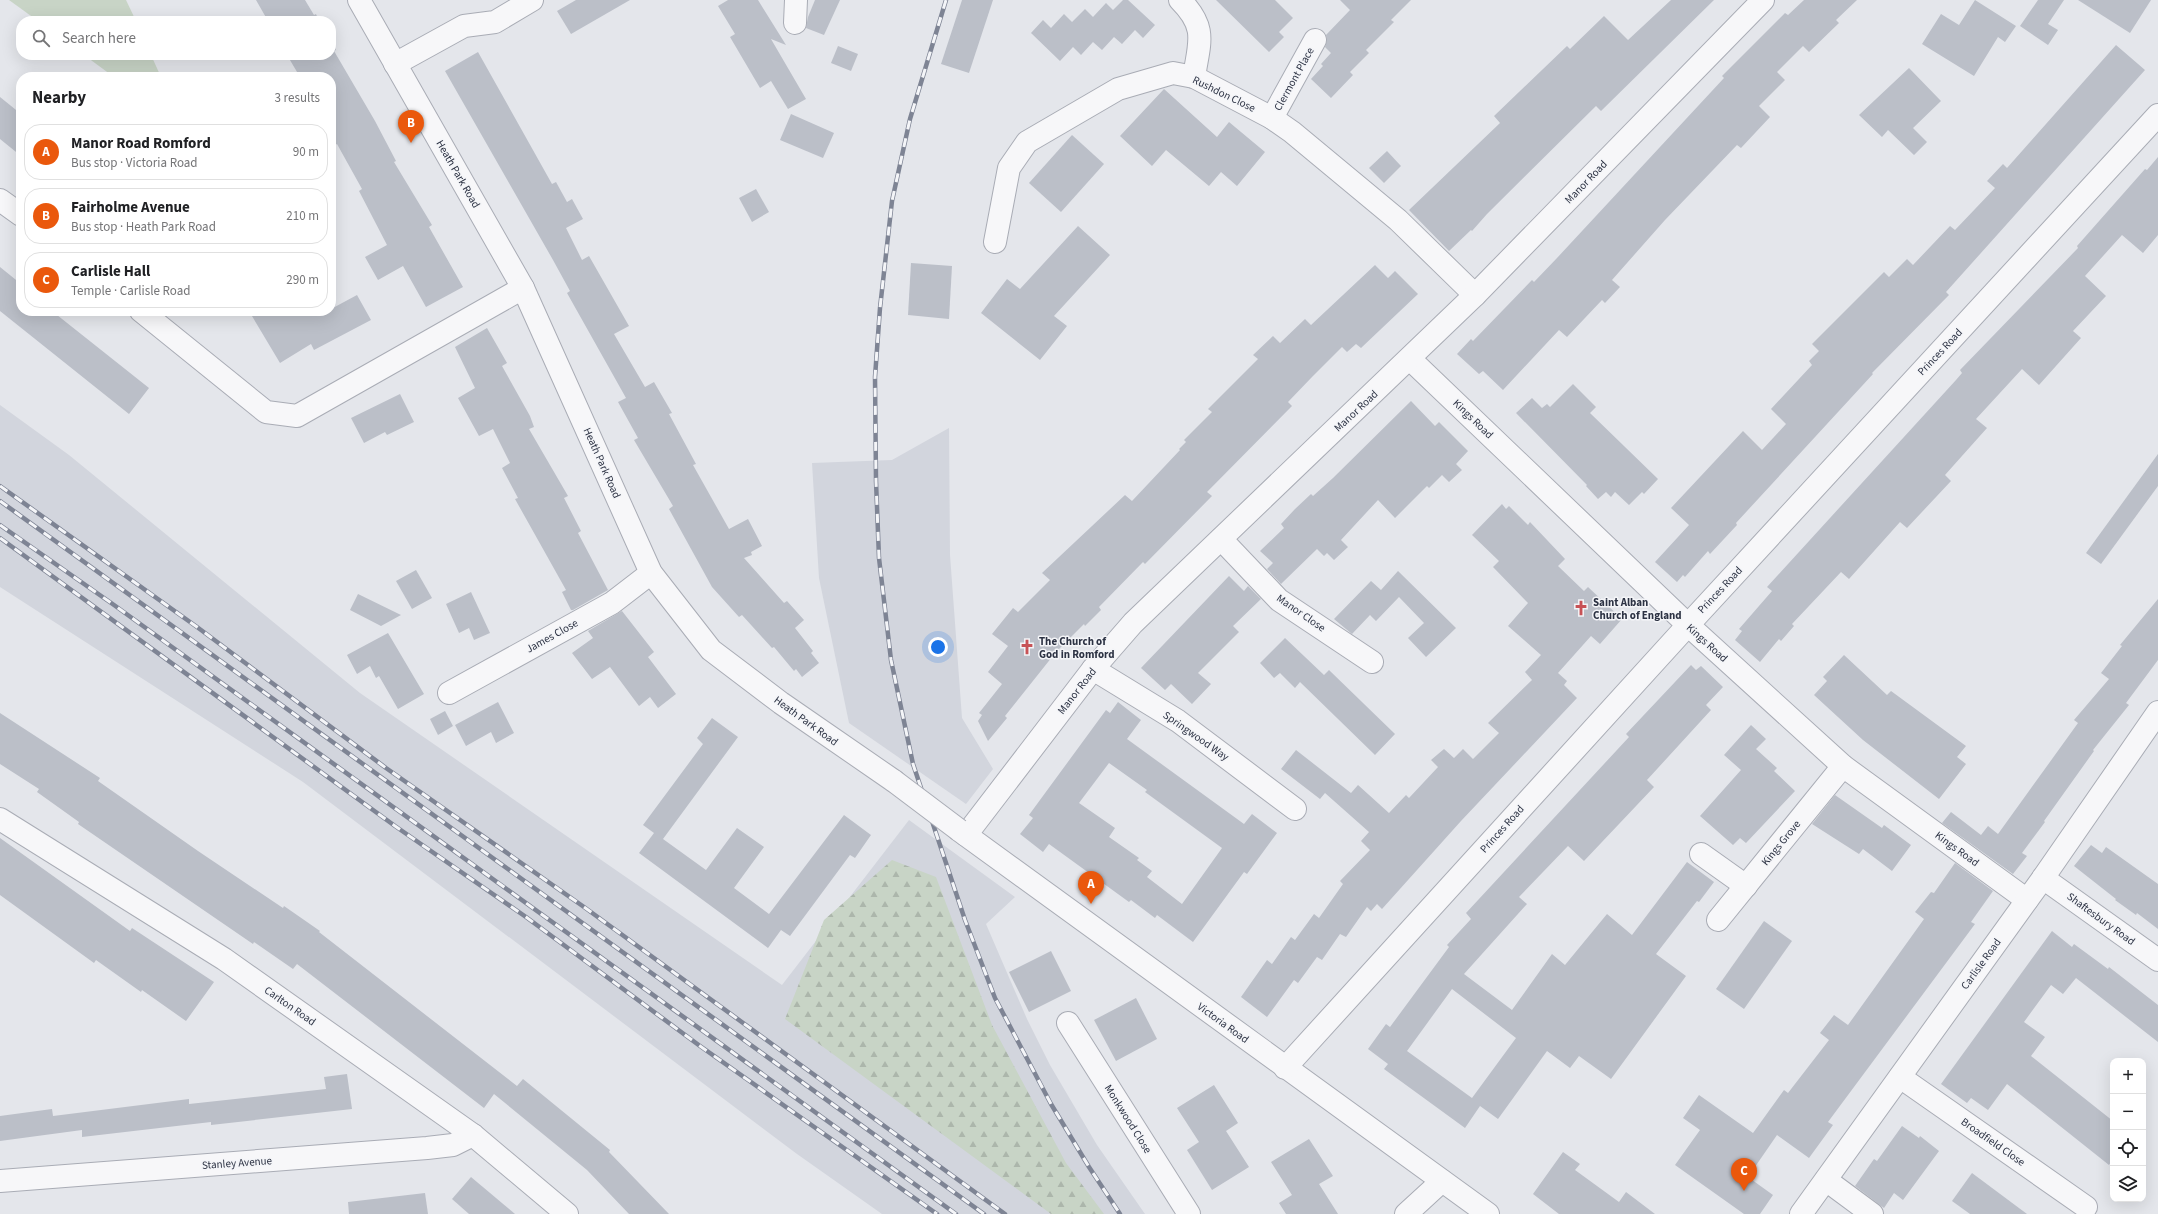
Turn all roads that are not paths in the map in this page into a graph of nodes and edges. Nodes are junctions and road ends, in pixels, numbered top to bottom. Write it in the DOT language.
graph roads {
  1 [pos="359,0"];
  2 [pos="532,0"];
  3 [pos="796,0"];
  4 [pos="1180,0"];
  5 [pos="1763,0"];
  6 [pos="796,23"];
  7 [pos="1315,40"];
  8 [pos="395,64"];
  9 [pos="1194,77"];
  10 [pos="2158,115"];
  11 [pos="1272,118"];
  12 [pos="0,200"];
  13 [pos="16,211"];
  14 [pos="995,242"];
  15 [pos="523,288"];
  16 [pos="1475,295"];
  17 [pos="147,316"];
  18 [pos="1410,359"];
  19 [pos="1221,539"];
  20 [pos="652,572"];
  21 [pos="1688,626"];
  22 [pos="1372,662"];
  23 [pos="1093,669"];
  24 [pos="449,693"];
  25 [pos="2158,712"];
  26 [pos="1843,766"];
  27 [pos="1295,808"];
  28 [pos="0,819"];
  29 [pos="962,832"];
  30 [pos="1700,854"];
  31 [pos="2043,878"];
  32 [pos="1746,886"];
  33 [pos="2027,900"];
  34 [pos="1718,920"];
  35 [pos="2158,960"];
  36 [pos="1068,1023"];
  37 [pos="1285,1068"];
  38 [pos="1900,1077"];
  39 [pos="472,1136"];
  40 [pos="1826,1180"];
  41 [pos="0,1181"];
  42 [pos="1442,1181"];
  43 [pos="2086,1207"];
  44 [pos="567,1214"];
  45 [pos="1189,1214"];
  46 [pos="1406,1214"];
  47 [pos="1488,1214"];
  48 [pos="1801,1214"];
  49 [pos="1872,1214"];
  1 -- 8 [label="street, Heath Park Road"];
  2 -- 8 [label="street"];
  3 -- 6 [label="street"];
  4 -- 9 [label="street"];
  5 -- 16 [label="street, Manor Road"];
  7 -- 11 [label="street, Clermont Place"];
  8 -- 15 [label="street, Heath Park Road"];
  9 -- 11 [label="street, Rushdon Close"];
  9 -- 14 [label="street, Rushdon Close"];
  10 -- 21 [label="street, Princes Road"];
  11 -- 16 [label="street, Rushdon Close"];
  12 -- 13 [label="street"];
  15 -- 17 [label="street"];
  15 -- 20 [label="street, Heath Park Road"];
  16 -- 18 [label="street, Manor Road"];
  18 -- 19 [label="street, Manor Road"];
  18 -- 21 [label="street, Kings Road"];
  19 -- 22 [label="street, Manor Close"];
  19 -- 23 [label="street, Manor Road"];
  20 -- 24 [label="street, James Close"];
  20 -- 29 [label="street, Heath Park Road, bridge"];
  21 -- 26 [label="street, Kings Road"];
  21 -- 37 [label="street, Princes Road"];
  23 -- 27 [label="street, Springwood Way"];
  23 -- 29 [label="street, Manor Road"];
  25 -- 31 [label="street, Carlisle Road"];
  26 -- 32 [label="street, Kings Grove"];
  26 -- 33 [label="street, Kings Road"];
  28 -- 39 [label="street, Carlton Road"];
  29 -- 37 [label="street, Victoria Road"];
  30 -- 32 [label="street"];
  31 -- 33 [label="street, Carlisle Road"];
  31 -- 35 [label="street, Shaftesbury Road"];
  32 -- 34 [label="street, Kings Grove"];
  33 -- 38 [label="street, Carlisle Road"];
  36 -- 45 [label="street, Monkwood Close"];
  37 -- 42 [label="street, Victoria Road"];
  38 -- 40 [label="street, Carlisle Road"];
  38 -- 43 [label="street, Broadfield Close"];
  39 -- 41 [label="street, Stanley Avenue"];
  39 -- 44 [label="street, Carlton Road"];
  40 -- 48 [label="street, Carlisle Road"];
  40 -- 49 [label="street"];
  42 -- 46 [label="street"];
  42 -- 47 [label="street, Victoria Road"];
}
